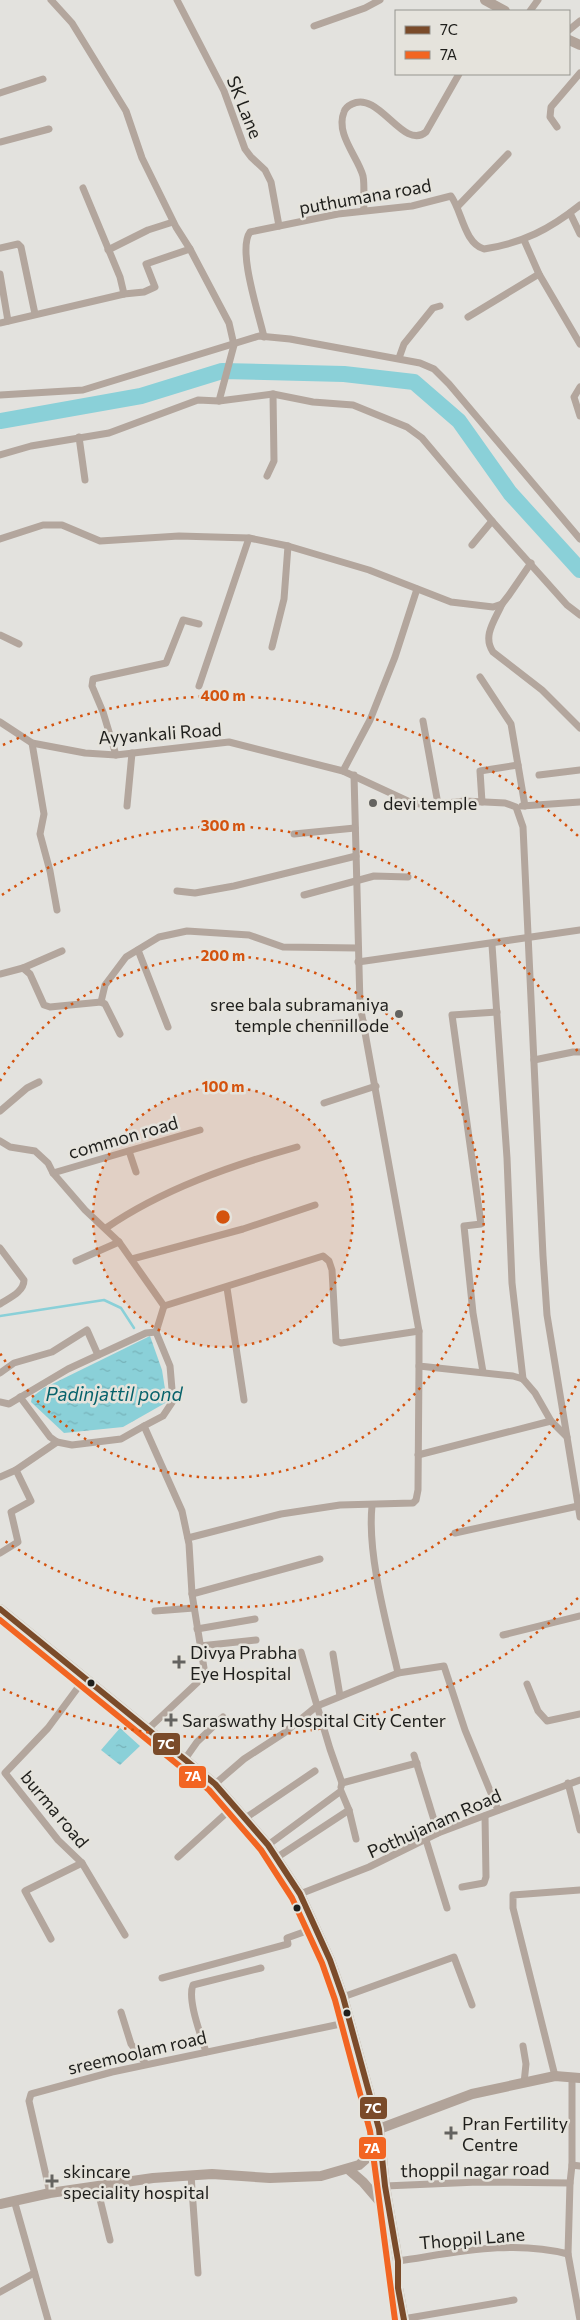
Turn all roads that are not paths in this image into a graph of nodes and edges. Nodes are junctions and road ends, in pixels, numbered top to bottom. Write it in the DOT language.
graph roads {
  1 [pos="51,0"];
  2 [pos="177,0"];
  3 [pos="380,0"];
  4 [pos="485,0"];
  5 [pos="502,10"];
  6 [pos="580,21"];
  7 [pos="314,26"];
  8 [pos="570,29"];
  9 [pos="580,73"];
  10 [pos="458,75"];
  11 [pos="43,78"];
  12 [pos="0,93"];
  13 [pos="557,127"];
  14 [pos="48,129"];
  15 [pos="0,142"];
  16 [pos="508,154"];
  17 [pos="83,188"];
  18 [pos="580,205"];
  19 [pos="458,206"];
  20 [pos="364,210"];
  21 [pos="570,213"];
  22 [pos="173,222"];
  23 [pos="279,226"];
  24 [pos="580,234"];
  25 [pos="524,240"];
  26 [pos="0,248"];
  27 [pos="190,248"];
  28 [pos="108,250"];
  29 [pos="0,274"];
  30 [pos="539,274"];
  31 [pos="124,294"];
  32 [pos="440,306"];
  33 [pos="35,314"];
  34 [pos="468,317"];
  35 [pos="8,321"];
  36 [pos="0,323"];
  37 [pos="264,337"];
  38 [pos="580,344"];
  39 [pos="234,345"];
  40 [pos="398,358"];
  41 [pos="580,387"];
  42 [pos="273,394"];
  43 [pos="0,395"];
  44 [pos="219,401"];
  45 [pos="580,416"];
  46 [pos="79,437"];
  47 [pos="0,455"];
  48 [pos="267,476"];
  49 [pos="86,480"];
  50 [pos="492,521"];
  51 [pos="0,538"];
  52 [pos="249,538"];
  53 [pos="580,538"];
  54 [pos="472,545"];
  55 [pos="288,546"];
  56 [pos="531,563"];
  57 [pos="417,589"];
  58 [pos="502,604"];
  59 [pos="580,615"];
  60 [pos="199,624"];
  61 [pos="0,635"];
  62 [pos="19,644"];
  63 [pos="272,648"];
  64 [pos="480,677"];
  65 [pos="199,686"];
  66 [pos="423,720"];
  67 [pos="0,722"];
  68 [pos="580,728"];
  69 [pos="32,743"];
  70 [pos="132,753"];
  71 [pos="116,755"];
  72 [pos="518,765"];
  73 [pos="580,770"];
  74 [pos="342,771"];
  75 [pos="354,775"];
  76 [pos="539,775"];
  77 [pos="482,802"];
  78 [pos="580,802"];
  79 [pos="438,804"];
  80 [pos="127,806"];
  81 [pos="525,806"];
  82 [pos="516,807"];
  83 [pos="355,828"];
  84 [pos="294,834"];
  85 [pos="356,856"];
  86 [pos="408,877"];
  87 [pos="357,880"];
  88 [pos="177,891"];
  89 [pos="304,896"];
  90 [pos="57,910"];
  91 [pos="580,930"];
  92 [pos="527,938"];
  93 [pos="492,945"];
  94 [pos="358,948"];
  95 [pos="138,950"];
  96 [pos="62,951"];
  97 [pos="358,962"];
  98 [pos="24,968"];
  99 [pos="0,974"];
  100 [pos="100,1002"];
  101 [pos="360,1005"];
  102 [pos="293,1006"];
  103 [pos="497,1012"];
  104 [pos="363,1021"];
  105 [pos="316,1025"];
  106 [pos="168,1027"];
  107 [pos="120,1034"];
  108 [pos="580,1052"];
  109 [pos="534,1060"];
  110 [pos="39,1082"];
  111 [pos="376,1086"];
  112 [pos="324,1103"];
  113 [pos="0,1111"];
  114 [pos="200,1130"];
  115 [pos="0,1141"];
  116 [pos="297,1147"];
  117 [pos="129,1151"];
  118 [pos="136,1172"];
  119 [pos="53,1173"];
  120 [pos="314,1205"];
  121 [pos="106,1228"];
  122 [pos="119,1242"];
  123 [pos="0,1248"];
  124 [pos="132,1259"];
  125 [pos="76,1261"];
  126 [pos="228,1288"];
  127 [pos="0,1304"];
  128 [pos="164,1306"];
  129 [pos="419,1330"];
  130 [pos="156,1332"];
  131 [pos="98,1355"];
  132 [pos="419,1366"];
  133 [pos="1,1369"];
  134 [pos="483,1372"];
  135 [pos="523,1379"];
  136 [pos="20,1397"];
  137 [pos="244,1400"];
  138 [pos="0,1402"];
  139 [pos="551,1421"];
  140 [pos="144,1426"];
  141 [pos="568,1437"];
  142 [pos="57,1442"];
  143 [pos="418,1455"];
  144 [pos="16,1470"];
  145 [pos="0,1477"];
  146 [pos="372,1506"];
  147 [pos="578,1506"];
  148 [pos="580,1517"];
  149 [pos="455,1533"];
  150 [pos="188,1538"];
  151 [pos="0,1553"];
  152 [pos="320,1559"];
  153 [pos="192,1594"];
  154 [pos="194,1608"];
  155 [pos="0,1609"];
  156 [pos="155,1611"];
  157 [pos="580,1616"];
  158 [pos="254,1619"];
  159 [pos="198,1629"];
  160 [pos="503,1634"];
  161 [pos="256,1640"];
  162 [pos="200,1646"];
  163 [pos="301,1652"];
  164 [pos="333,1654"];
  165 [pos="398,1673"];
  166 [pos="85,1678"];
  167 [pos="527,1684"];
  168 [pos="340,1696"];
  169 [pos="317,1706"];
  170 [pos="580,1714"];
  171 [pos="223,1717"];
  172 [pos="148,1729"];
  173 [pos="185,1759"];
  174 [pos="2,1770"];
  175 [pos="315,1771"];
  176 [pos="580,1780"];
  177 [pos="568,1783"];
  178 [pos="216,1784"];
  179 [pos="342,1787"];
  180 [pos="233,1807"];
  181 [pos="349,1810"];
  182 [pos="498,1810"];
  183 [pos="485,1816"];
  184 [pos="244,1819"];
  185 [pos="580,1830"];
  186 [pos="438,1833"];
  187 [pos="356,1839"];
  188 [pos="426,1840"];
  189 [pos="268,1845"];
  190 [pos="178,1857"];
  191 [pos="276,1858"];
  192 [pos="82,1863"];
  193 [pos="462,1887"];
  194 [pos="580,1890"];
  195 [pos="300,1894"];
  196 [pos="447,1908"];
  197 [pos="315,1928"];
  198 [pos="126,1935"];
  199 [pos="51,1939"];
  200 [pos="261,1968"];
  201 [pos="162,1978"];
  202 [pos="343,1997"];
  203 [pos="472,2006"];
  204 [pos="121,2012"];
  205 [pos="350,2022"];
  206 [pos="523,2046"];
  207 [pos="206,2052"];
  208 [pos="146,2064"];
  209 [pos="555,2076"];
  210 [pos="576,2078"];
  211 [pos="524,2083"];
  212 [pos="379,2129"];
  213 [pos="576,2165"];
  214 [pos="348,2169"];
  215 [pos="191,2175"];
  216 [pos="570,2183"];
  217 [pos="384,2186"];
  218 [pos="97,2187"];
  219 [pos="50,2193"];
  220 [pos="14,2200"];
  221 [pos="0,2204"];
  222 [pos="388,2210"];
  223 [pos="110,2240"];
  224 [pos="568,2254"];
  225 [pos="398,2260"];
  226 [pos="198,2273"];
  227 [pos="34,2274"];
  228 [pos="0,2292"];
  229 [pos="514,2300"];
  230 [pos="48,2320"];
  231 [pos="402,2320"];
  232 [pos="580,2320"];
  1 -- 22 [label="street"];
  2 -- 23 [label="street, SK Lane"];
  3 -- 7 [label="street"];
  4 -- 5 [label="main road"];
  6 -- 8 [label="street"];
  9 -- 13 [label="street"];
  10 -- 20 [label="street"];
  11 -- 12 [label="street"];
  14 -- 15 [label="street"];
  16 -- 19 [label="street"];
  17 -- 28 [label="street"];
  18 -- 21 [label="street"];
  19 -- 20 [label="street, puthumana road"];
  19 -- 25 [label="street"];
  20 -- 23 [label="street, puthumana road"];
  21 -- 24 [label="street"];
  21 -- 25 [label="street"];
  22 -- 27 [label="street"];
  22 -- 28 [label="street"];
  23 -- 37 [label="street, puthumana road"];
  25 -- 30 [label="street"];
  26 -- 33 [label="street"];
  27 -- 31 [label="street"];
  27 -- 39 [label="street"];
  28 -- 31 [label="street"];
  29 -- 35 [label="street"];
  30 -- 34 [label="street"];
  30 -- 38 [label="street"];
  31 -- 33 [label="street"];
  32 -- 40 [label="street"];
  33 -- 35 [label="street"];
  35 -- 36 [label="street"];
  37 -- 39 [label="street"];
  37 -- 40 [label="street"];
  39 -- 43 [label="street"];
  39 -- 44 [label="street"];
  40 -- 53 [label="street"];
  41 -- 45 [label="street"];
  42 -- 44 [label="street"];
  42 -- 48 [label="street"];
  42 -- 50 [label="street"];
  44 -- 46 [label="street"];
  46 -- 47 [label="street"];
  46 -- 49 [label="street"];
  50 -- 54 [label="street"];
  50 -- 56 [label="street"];
  51 -- 52 [label="street"];
  52 -- 55 [label="street"];
  52 -- 65 [label="street"];
  55 -- 57 [label="street"];
  55 -- 63 [label="street"];
  56 -- 58 [label="street"];
  56 -- 59 [label="street"];
  57 -- 58 [label="street"];
  57 -- 74 [label="street"];
  58 -- 68 [label="street"];
  60 -- 71 [label="street"];
  61 -- 62 [label="street"];
  64 -- 72 [label="street"];
  66 -- 79 [label="street"];
  67 -- 69 [label="street, Ayyankali Road"];
  69 -- 71 [label="street, Ayyankali Road"];
  69 -- 90 [label="street"];
  70 -- 71 [label="street, Ayyankali Road"];
  70 -- 74 [label="street, Ayyankali Road"];
  70 -- 80 [label="street"];
  72 -- 77 [label="street"];
  72 -- 81 [label="street"];
  73 -- 76 [label="street"];
  74 -- 75 [label="street, Ayyankali Road"];
  75 -- 79 [label="street, Ayyankali Road"];
  75 -- 83 [label="street"];
  77 -- 79 [label="street, Ayyankali Road"];
  77 -- 82 [label="street, Ayyankali Road"];
  78 -- 81 [label="street, Ayyankali Road"];
  81 -- 82 [label="street, Ayyankali Road"];
  82 -- 92 [label="street"];
  83 -- 84 [label="street"];
  83 -- 85 [label="street"];
  85 -- 87 [label="street"];
  85 -- 88 [label="street"];
  86 -- 87 [label="street"];
  87 -- 89 [label="street"];
  87 -- 94 [label="street"];
  91 -- 92 [label="street"];
  92 -- 93 [label="street"];
  92 -- 109 [label="street"];
  93 -- 97 [label="street"];
  93 -- 103 [label="street"];
  94 -- 95 [label="street"];
  94 -- 97 [label="street"];
  95 -- 100 [label="street"];
  95 -- 106 [label="street"];
  96 -- 98 [label="street"];
  97 -- 101 [label="street"];
  98 -- 99 [label="street"];
  98 -- 100 [label="street"];
  100 -- 107 [label="street"];
  101 -- 102 [label="street"];
  101 -- 104 [label="street"];
  103 -- 134 [label="street"];
  103 -- 135 [label="street"];
  104 -- 105 [label="street"];
  104 -- 111 [label="street"];
  108 -- 109 [label="street"];
  109 -- 141 [label="street"];
  110 -- 113 [label="street"];
  111 -- 112 [label="street"];
  111 -- 129 [label="street"];
  114 -- 117 [label="street, common road"];
  115 -- 119 [label="street"];
  116 -- 121 [label="street"];
  117 -- 118 [label="street"];
  117 -- 119 [label="street, common road"];
  119 -- 121 [label="street"];
  120 -- 124 [label="street"];
  121 -- 122 [label="street"];
  122 -- 124 [label="street"];
  122 -- 125 [label="street"];
  123 -- 127 [label="street"];
  124 -- 128 [label="street"];
  126 -- 128 [label="street"];
  126 -- 129 [label="street"];
  126 -- 137 [label="street"];
  128 -- 130 [label="street"];
  129 -- 132 [label="street"];
  130 -- 131 [label="street"];
  130 -- 140 [label="street"];
  131 -- 133 [label="street"];
  131 -- 136 [label="street"];
  132 -- 134 [label="street"];
  132 -- 143 [label="street"];
  134 -- 135 [label="street"];
  135 -- 139 [label="street"];
  136 -- 138 [label="street"];
  136 -- 142 [label="street"];
  139 -- 141 [label="street"];
  139 -- 143 [label="street"];
  140 -- 142 [label="street"];
  140 -- 150 [label="street"];
  141 -- 147 [label="street"];
  142 -- 144 [label="street"];
  143 -- 146 [label="street"];
  144 -- 145 [label="street"];
  144 -- 151 [label="street"];
  146 -- 150 [label="street"];
  146 -- 165 [label="street"];
  147 -- 148 [label="street"];
  147 -- 149 [label="street"];
  150 -- 153 [label="street"];
  152 -- 153 [label="street"];
  153 -- 154 [label="street"];
  154 -- 156 [label="street"];
  154 -- 159 [label="street"];
  155 -- 166 [label="main road"];
  157 -- 160 [label="street"];
  158 -- 159 [label="street"];
  159 -- 162 [label="street"];
  161 -- 162 [label="street"];
  162 -- 172 [label="street"];
  163 -- 169 [label="street"];
  164 -- 168 [label="street"];
  165 -- 168 [label="street"];
  165 -- 182 [label="street"];
  166 -- 172 [label="main road"];
  166 -- 174 [label="street, burma road"];
  167 -- 170 [label="street"];
  168 -- 169 [label="street"];
  169 -- 178 [label="street"];
  169 -- 179 [label="street"];
  171 -- 173 [label="street"];
  172 -- 173 [label="main road"];
  173 -- 178 [label="main road"];
  174 -- 192 [label="street, burma road"];
  175 -- 184 [label="street"];
  176 -- 177 [label="street, Pothujanam Road"];
  177 -- 182 [label="street, Pothujanam Road"];
  177 -- 185 [label="street"];
  178 -- 180 [label="main road"];
  179 -- 181 [label="street"];
  179 -- 186 [label="street"];
  179 -- 189 [label="street"];
  180 -- 184 [label="main road"];
  180 -- 190 [label="street"];
  181 -- 187 [label="street"];
  181 -- 191 [label="street"];
  182 -- 183 [label="street, Pothujanam Road"];
  183 -- 186 [label="street, Pothujanam Road"];
  183 -- 193 [label="street"];
  184 -- 189 [label="main road"];
  186 -- 188 [label="street, Pothujanam Road"];
  188 -- 195 [label="street, Pothujanam Road"];
  188 -- 196 [label="street"];
  189 -- 191 [label="main road"];
  191 -- 195 [label="main road"];
  192 -- 198 [label="street, burma road"];
  192 -- 199 [label="street"];
  194 -- 209 [label="street"];
  195 -- 197 [label="main road"];
  197 -- 201 [label="street"];
  197 -- 202 [label="main road"];
  200 -- 207 [label="street"];
  202 -- 203 [label="street"];
  202 -- 205 [label="main road"];
  204 -- 208 [label="street"];
  205 -- 207 [label="street, sreemoolam road"];
  205 -- 212 [label="main road"];
  206 -- 211 [label="street"];
  207 -- 208 [label="street, sreemoolam road"];
  208 -- 219 [label="street, sreemoolam road"];
  209 -- 210 [label="main road"];
  209 -- 211 [label="main road"];
  210 -- 213 [label="street, thoppil nagar road"];
  211 -- 212 [label="main road"];
  212 -- 214 [label="main road"];
  212 -- 217 [label="main road"];
  213 -- 216 [label="street, thoppil nagar road"];
  214 -- 215 [label="main road"];
  214 -- 222 [label="main road"];
  215 -- 218 [label="main road"];
  215 -- 226 [label="street"];
  216 -- 217 [label="street, thoppil nagar road"];
  216 -- 224 [label="street"];
  217 -- 222 [label="main road"];
  218 -- 219 [label="main road"];
  218 -- 223 [label="street"];
  219 -- 220 [label="main road"];
  220 -- 221 [label="main road"];
  220 -- 227 [label="street"];
  222 -- 225 [label="main road"];
  224 -- 225 [label="street, Thoppil Lane"];
  224 -- 232 [label="street"];
  225 -- 231 [label="main road"];
  227 -- 228 [label="street"];
  227 -- 230 [label="street"];
  229 -- 231 [label="street"];
}
